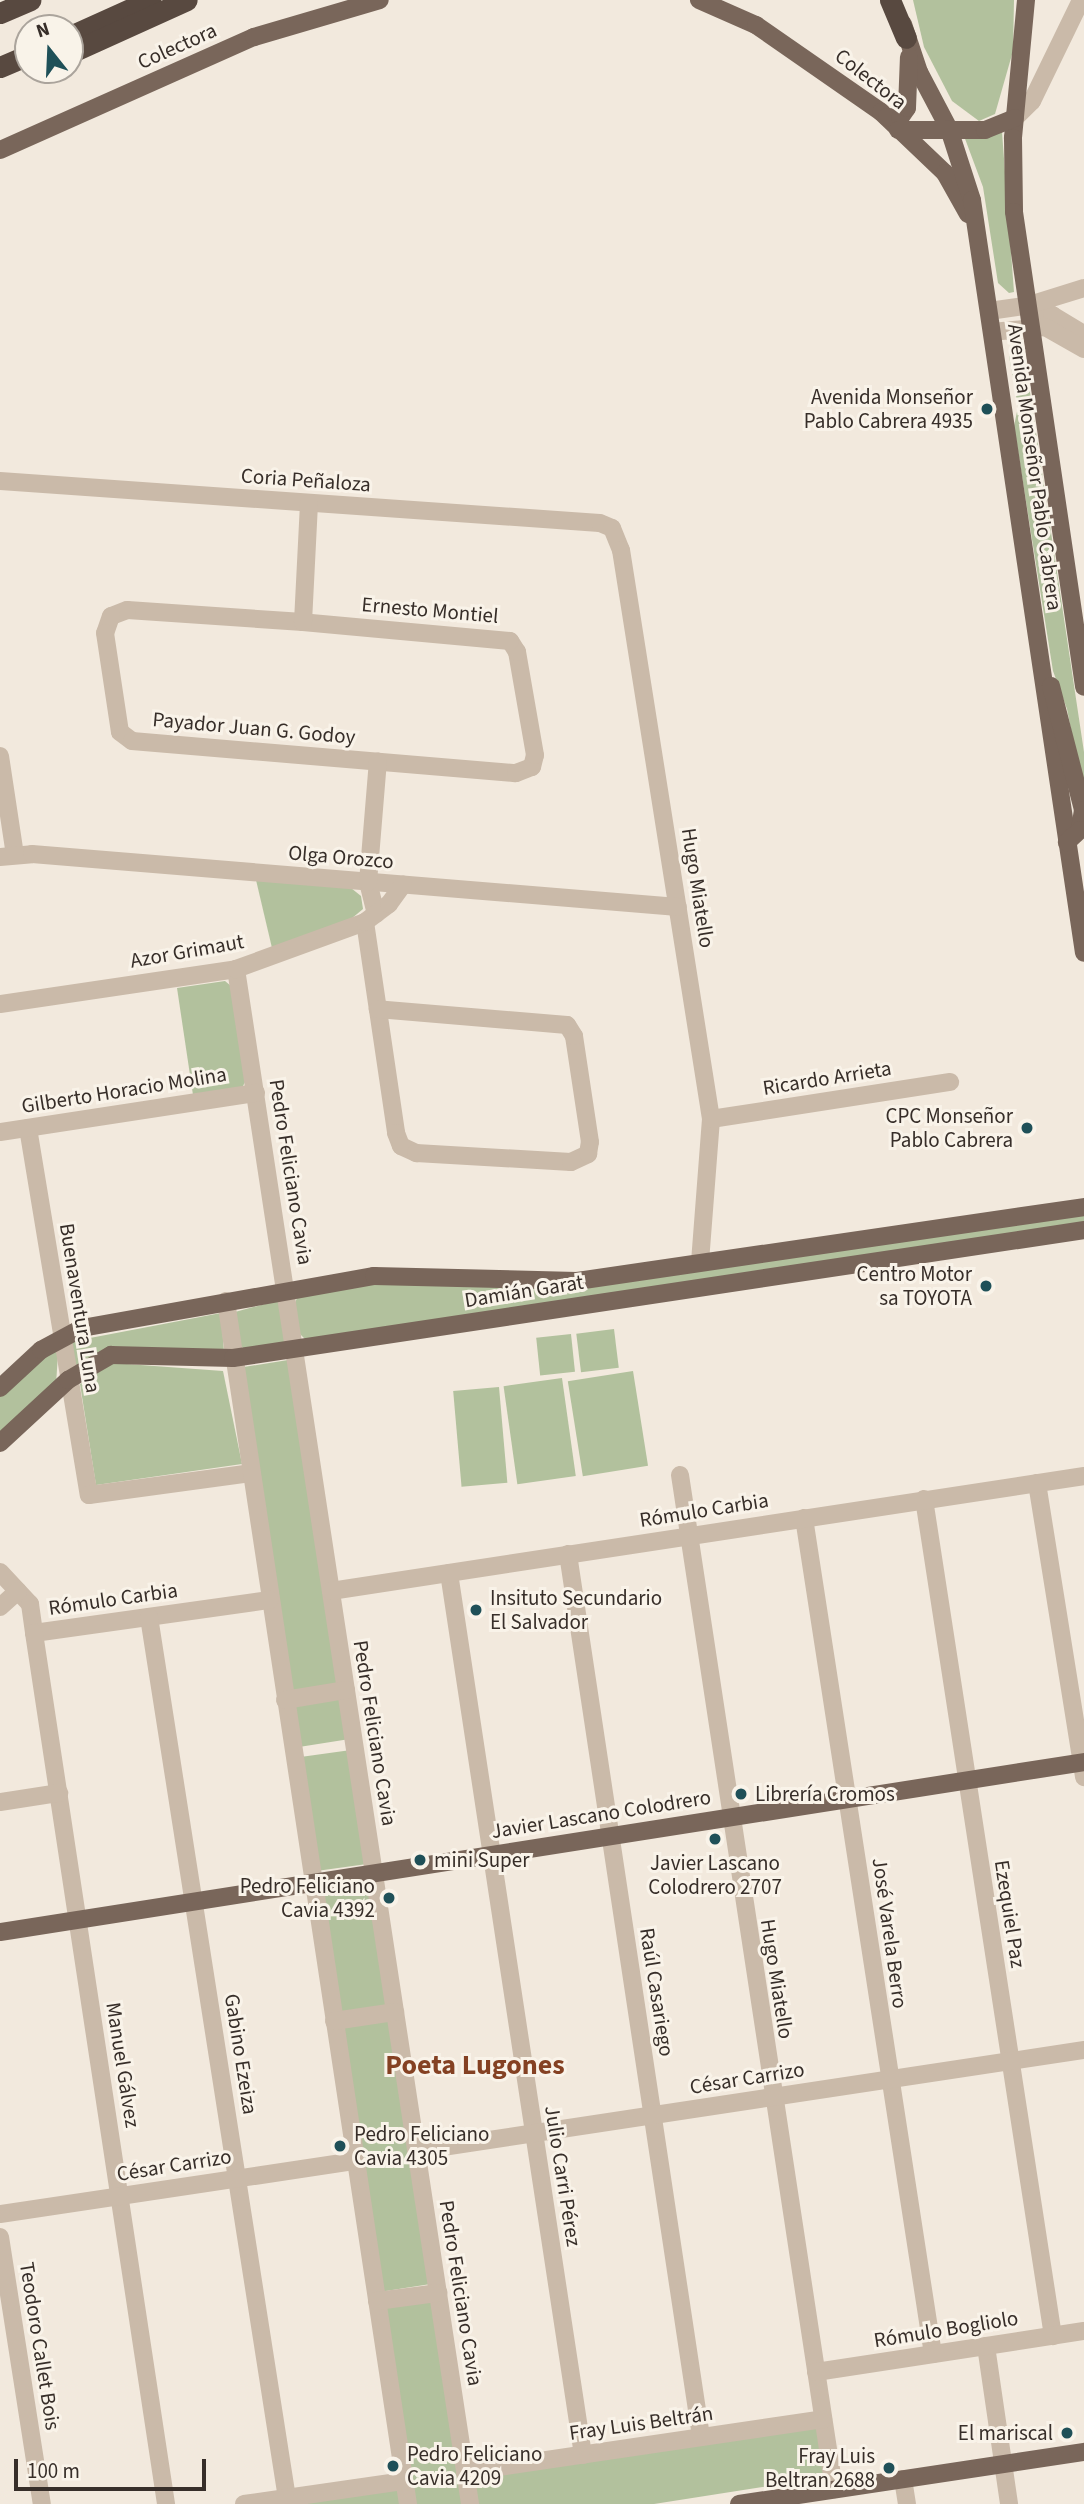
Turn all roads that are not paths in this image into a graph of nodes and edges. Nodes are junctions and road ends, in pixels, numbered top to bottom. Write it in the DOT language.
graph roads {
  1 [pos="30,0"];
  2 [pos="150,0"];
  3 [pos="187,0"];
  4 [pos="380,0"];
  5 [pos="699,0"];
  6 [pos="890,0"];
  7 [pos="900,0"];
  8 [pos="1026,0"];
  9 [pos="1081,0"];
  10 [pos="0,13"];
  11 [pos="84,30"];
  12 [pos="907,43"];
  13 [pos="84,47"];
  14 [pos="1015,118"];
  15 [pos="893,123"];
  16 [pos="949,129"];
  17 [pos="0,150"];
  18 [pos="978,234"];
  19 [pos="1084,288"];
  20 [pos="1026,306"];
  21 [pos="989,311"];
  22 [pos="1029,326"];
  23 [pos="992,332"];
  24 [pos="1084,334"];
  25 [pos="1084,349"];
  26 [pos="0,481"];
  27 [pos="309,503"];
  28 [pos="608,525"];
  29 [pos="303,622"];
  30 [pos="1084,687"];
  31 [pos="0,756"];
  32 [pos="378,761"];
  33 [pos="1076,852"];
  34 [pos="8,856"];
  35 [pos="368,882"];
  36 [pos="403,885"];
  37 [pos="678,907"];
  38 [pos="371,918"];
  39 [pos="1084,953"];
  40 [pos="236,969"];
  41 [pos="0,1004"];
  42 [pos="378,1009"];
  43 [pos="950,1082"];
  44 [pos="256,1093"];
  45 [pos="711,1119"];
  46 [pos="28,1128"];
  47 [pos="0,1132"];
  48 [pos="1084,1207"];
  49 [pos="1084,1230"];
  50 [pos="700,1262"];
  51 [pos="642,1272"];
  52 [pos="287,1291"];
  53 [pos="645,1296"];
  54 [pos="226,1301"];
  55 [pos="62,1336"];
  56 [pos="295,1349"];
  57 [pos="233,1358"];
  58 [pos="68,1380"];
  59 [pos="0,1388"];
  60 [pos="0,1443"];
  61 [pos="251,1473"];
  62 [pos="680,1475"];
  63 [pos="1084,1476"];
  64 [pos="1037,1483"];
  65 [pos="924,1499"];
  66 [pos="804,1518"];
  67 [pos="688,1536"];
  68 [pos="568,1554"];
  69 [pos="0,1572"];
  70 [pos="449,1573"];
  71 [pos="18,1591"];
  72 [pos="331,1591"];
  73 [pos="270,1600"];
  74 [pos="0,1607"];
  75 [pos="149,1617"];
  76 [pos="34,1633"];
  77 [pos="346,1690"];
  78 [pos="285,1700"];
  79 [pos="1083,1767"];
  80 [pos="966,1781"];
  81 [pos="58,1793"];
  82 [pos="847,1798"];
  83 [pos="0,1802"];
  84 [pos="729,1817"];
  85 [pos="610,1835"];
  86 [pos="493,1853"];
  87 [pos="373,1873"];
  88 [pos="313,1882"];
  89 [pos="194,1902"];
  90 [pos="77,1920"];
  91 [pos="0,1932"];
  92 [pos="395,2012"];
  93 [pos="334,2021"];
  94 [pos="1084,2050"];
  95 [pos="1010,2062"];
  96 [pos="889,2080"];
  97 [pos="773,2097"];
  98 [pos="653,2116"];
  99 [pos="534,2134"];
  100 [pos="416,2151"];
  101 [pos="355,2161"];
  102 [pos="237,2179"];
  103 [pos="119,2196"];
  104 [pos="0,2214"];
  105 [pos="0,2236"];
  106 [pos="438,2292"];
  107 [pos="377,2301"];
  108 [pos="1084,2331"];
  109 [pos="1053,2336"];
  110 [pos="986,2346"];
  111 [pos="933,2354"];
  112 [pos="816,2372"];
  113 [pos="823,2419"];
  114 [pos="701,2437"];
  115 [pos="1084,2452"];
  116 [pos="583,2455"];
  117 [pos="1003,2465"];
  118 [pos="465,2472"];
  119 [pos="903,2479"];
  120 [pos="404,2481"];
  121 [pos="834,2489"];
  122 [pos="287,2498"];
  123 [pos="806,2499"];
  124 [pos="42,2504"];
  125 [pos="166,2504"];
  126 [pos="244,2504"];
  127 [pos="408,2504"];
  128 [pos="470,2504"];
  129 [pos="738,2504"];
  130 [pos="907,2504"];
  131 [pos="1009,2504"];
  1 -- 10 [label="highway"];
  2 -- 11 [label="highway"];
  3 -- 13 [label="highway"];
  4 -- 17 [label="main road, Colectora"];
  5 -- 15 [label="main road, Colectora"];
  6 -- 12 [label="highway"];
  7 -- 12 [label="main road, Avenida Monseñor Pablo Cabrera"];
  8 -- 14 [label="main road, Avenida Monseñor Pablo Cabrera"];
  9 -- 14 [label="street"];
  12 -- 15 [label="main road"];
  12 -- 16 [label="main road, Avenida Monseñor Pablo Cabrera"];
  14 -- 16 [label="main road"];
  14 -- 20 [label="main road, Avenida Monseñor Pablo Cabrera"];
  15 -- 16 [label="main road"];
  15 -- 18 [label="main road, Colectora"];
  16 -- 18 [label="main road, Avenida Monseñor Pablo Cabrera"];
  18 -- 21 [label="main road, Avenida Monseñor Pablo Cabrera"];
  19 -- 20 [label="street"];
  20 -- 21 [label="street"];
  20 -- 22 [label="main road, Avenida Monseñor Pablo Cabrera"];
  20 -- 24 [label="street"];
  21 -- 23 [label="main road, Avenida Monseñor Pablo Cabrera"];
  22 -- 23 [label="street"];
  22 -- 25 [label="street"];
  22 -- 30 [label="main road, Avenida Monseñor Pablo Cabrera"];
  23 -- 33 [label="main road, Avenida Monseñor Pablo Cabrera"];
  26 -- 27 [label="street, Coria Peñaloza"];
  27 -- 28 [label="street, Coria Peñaloza"];
  27 -- 29 [label="street"];
  28 -- 37 [label="street, Hugo Miatello"];
  29 -- 32 [label="street, Ernesto Montiel"];
  29 -- 32 [label="street, Payador Juan G. Godoy"];
  31 -- 34 [label="street"];
  32 -- 35 [label="street, Payador Juan G. Godoy"];
  33 -- 39 [label="main road"];
  34 -- 35 [label="street, Olga Orozco"];
  35 -- 36 [label="street, Olga Orozco"];
  35 -- 38 [label="street, Payador Juan G. Godoy"];
  36 -- 37 [label="street, Olga Orozco"];
  36 -- 38 [label="street, Azor Grimaut"];
  37 -- 45 [label="street, Hugo Miatello"];
  38 -- 40 [label="street, Azor Grimaut"];
  38 -- 42 [label="street, Payador Juan G. Godoy"];
  40 -- 41 [label="street, Azor Grimaut"];
  40 -- 44 [label="street, Pedro Feliciano Cavia"];
  42 -- 42 [label="street, Payador Juan G. Godoy"];
  43 -- 45 [label="street, Ricardo Arrieta"];
  44 -- 46 [label="street, Gilberto Horacio Molina"];
  44 -- 52 [label="street, Pedro Feliciano Cavia"];
  45 -- 50 [label="street, Hugo Miatello"];
  46 -- 47 [label="street, Gilberto Horacio Molina"];
  46 -- 55 [label="street, Buenaventura Luna"];
  48 -- 50 [label="main road, Damián Garat"];
  49 -- 53 [label="main road, Damián Garat"];
  50 -- 51 [label="main road, Damián Garat"];
  51 -- 52 [label="main road, Damián Garat"];
  51 -- 53 [label="street"];
  52 -- 54 [label="main road, Damián Garat"];
  52 -- 56 [label="street, Pedro Feliciano Cavia"];
  53 -- 56 [label="main road, Damián Garat"];
  54 -- 55 [label="main road, Damián Garat"];
  54 -- 57 [label="street"];
  55 -- 58 [label="street, Buenaventura Luna"];
  55 -- 59 [label="main road, Damián Garat"];
  56 -- 57 [label="main road, Damián Garat"];
  56 -- 72 [label="street, Pedro Feliciano Cavia"];
  57 -- 58 [label="main road, Damián Garat"];
  57 -- 61 [label="street"];
  58 -- 60 [label="main road, Damián Garat"];
  58 -- 61 [label="street, Buenaventura Luna"];
  61 -- 73 [label="street"];
  62 -- 67 [label="street, Hugo Miatello"];
  63 -- 64 [label="street, Rómulo Carbia"];
  64 -- 65 [label="street, Rómulo Carbia"];
  64 -- 79 [label="street"];
  65 -- 66 [label="street, Rómulo Carbia"];
  65 -- 80 [label="street, Ezequiel Paz"];
  66 -- 67 [label="street, Rómulo Carbia"];
  66 -- 82 [label="street, José Varela Berro"];
  67 -- 68 [label="street, Rómulo Carbia"];
  67 -- 84 [label="street, Hugo Miatello"];
  68 -- 70 [label="street, Rómulo Carbia"];
  68 -- 85 [label="street, Raúl Casariego"];
  69 -- 71 [label="street, Rómulo Carbia"];
  70 -- 72 [label="street, Rómulo Carbia"];
  70 -- 86 [label="street, Julio Carri Pérez"];
  71 -- 74 [label="street"];
  71 -- 76 [label="street, Rómulo Carbia"];
  72 -- 77 [label="street, Pedro Feliciano Cavia"];
  73 -- 75 [label="street, Rómulo Carbia"];
  73 -- 78 [label="street"];
  75 -- 76 [label="street, Rómulo Carbia"];
  75 -- 89 [label="street, Gabino Ezeiza"];
  76 -- 81 [label="street, Manuel Gálvez"];
  77 -- 78 [label="street"];
  77 -- 87 [label="street, Pedro Feliciano Cavia"];
  78 -- 88 [label="street"];
  79 -- 80 [label="main road, Javier Lascano Colodrero"];
  80 -- 82 [label="main road, Javier Lascano Colodrero"];
  80 -- 95 [label="street, Ezequiel Paz"];
  81 -- 83 [label="street"];
  81 -- 90 [label="street, Manuel Gálvez"];
  82 -- 84 [label="main road, Javier Lascano Colodrero"];
  82 -- 96 [label="street, José Varela Berro"];
  84 -- 85 [label="main road, Javier Lascano Colodrero"];
  84 -- 97 [label="street, Hugo Miatello"];
  85 -- 86 [label="main road, Javier Lascano Colodrero"];
  85 -- 98 [label="street, Raúl Casariego"];
  86 -- 87 [label="main road, Javier Lascano Colodrero"];
  86 -- 99 [label="street, Julio Carri Pérez"];
  87 -- 88 [label="main road, Javier Lascano Colodrero"];
  87 -- 92 [label="street, Pedro Feliciano Cavia"];
  88 -- 89 [label="main road, Javier Lascano Colodrero"];
  88 -- 93 [label="street"];
  89 -- 90 [label="main road, Javier Lascano Colodrero"];
  89 -- 102 [label="street, Gabino Ezeiza"];
  90 -- 91 [label="main road, Javier Lascano Colodrero"];
  90 -- 103 [label="street, Manuel Gálvez"];
  92 -- 93 [label="street"];
  92 -- 100 [label="street, Pedro Feliciano Cavia"];
  93 -- 101 [label="street"];
  94 -- 95 [label="street, César Carrizo"];
  95 -- 96 [label="street, César Carrizo"];
  95 -- 109 [label="street, Ezequiel Paz"];
  96 -- 97 [label="street, César Carrizo"];
  96 -- 111 [label="street, José Varela Berro"];
  97 -- 98 [label="street, César Carrizo"];
  97 -- 112 [label="street, Hugo Miatello"];
  98 -- 99 [label="street, César Carrizo"];
  98 -- 114 [label="street, Raúl Casariego"];
  99 -- 100 [label="street, César Carrizo"];
  99 -- 116 [label="street, Julio Carri Pérez"];
  100 -- 106 [label="street, Pedro Feliciano Cavia"];
  101 -- 102 [label="street, César Carrizo"];
  101 -- 107 [label="street"];
  102 -- 103 [label="street, César Carrizo"];
  102 -- 122 [label="street, Gabino Ezeiza"];
  103 -- 104 [label="street, César Carrizo"];
  103 -- 125 [label="street, Manuel Gálvez"];
  105 -- 124 [label="street, Teodoro Callet Bois"];
  106 -- 107 [label="street"];
  106 -- 118 [label="street, Pedro Feliciano Cavia"];
  107 -- 120 [label="street"];
  108 -- 109 [label="street, Rómulo Bogliolo"];
  109 -- 110 [label="street, Rómulo Bogliolo"];
  110 -- 111 [label="street, Rómulo Bogliolo"];
  110 -- 117 [label="street"];
  111 -- 112 [label="street, Rómulo Bogliolo"];
  112 -- 113 [label="street, Hugo Miatello"];
  113 -- 114 [label="street, Fray Luis Beltrán"];
  113 -- 121 [label="street, Hugo Miatello"];
  114 -- 116 [label="street, Fray Luis Beltrán"];
  115 -- 117 [label="main road"];
  116 -- 118 [label="street, Fray Luis Beltrán"];
  117 -- 119 [label="main road"];
  117 -- 131 [label="street"];
  118 -- 128 [label="street, Pedro Feliciano Cavia"];
  119 -- 121 [label="main road"];
  119 -- 130 [label="street"];
  120 -- 122 [label="street"];
  120 -- 127 [label="street"];
  121 -- 123 [label="main road"];
  122 -- 126 [label="street"];
  123 -- 129 [label="main road"];
}
